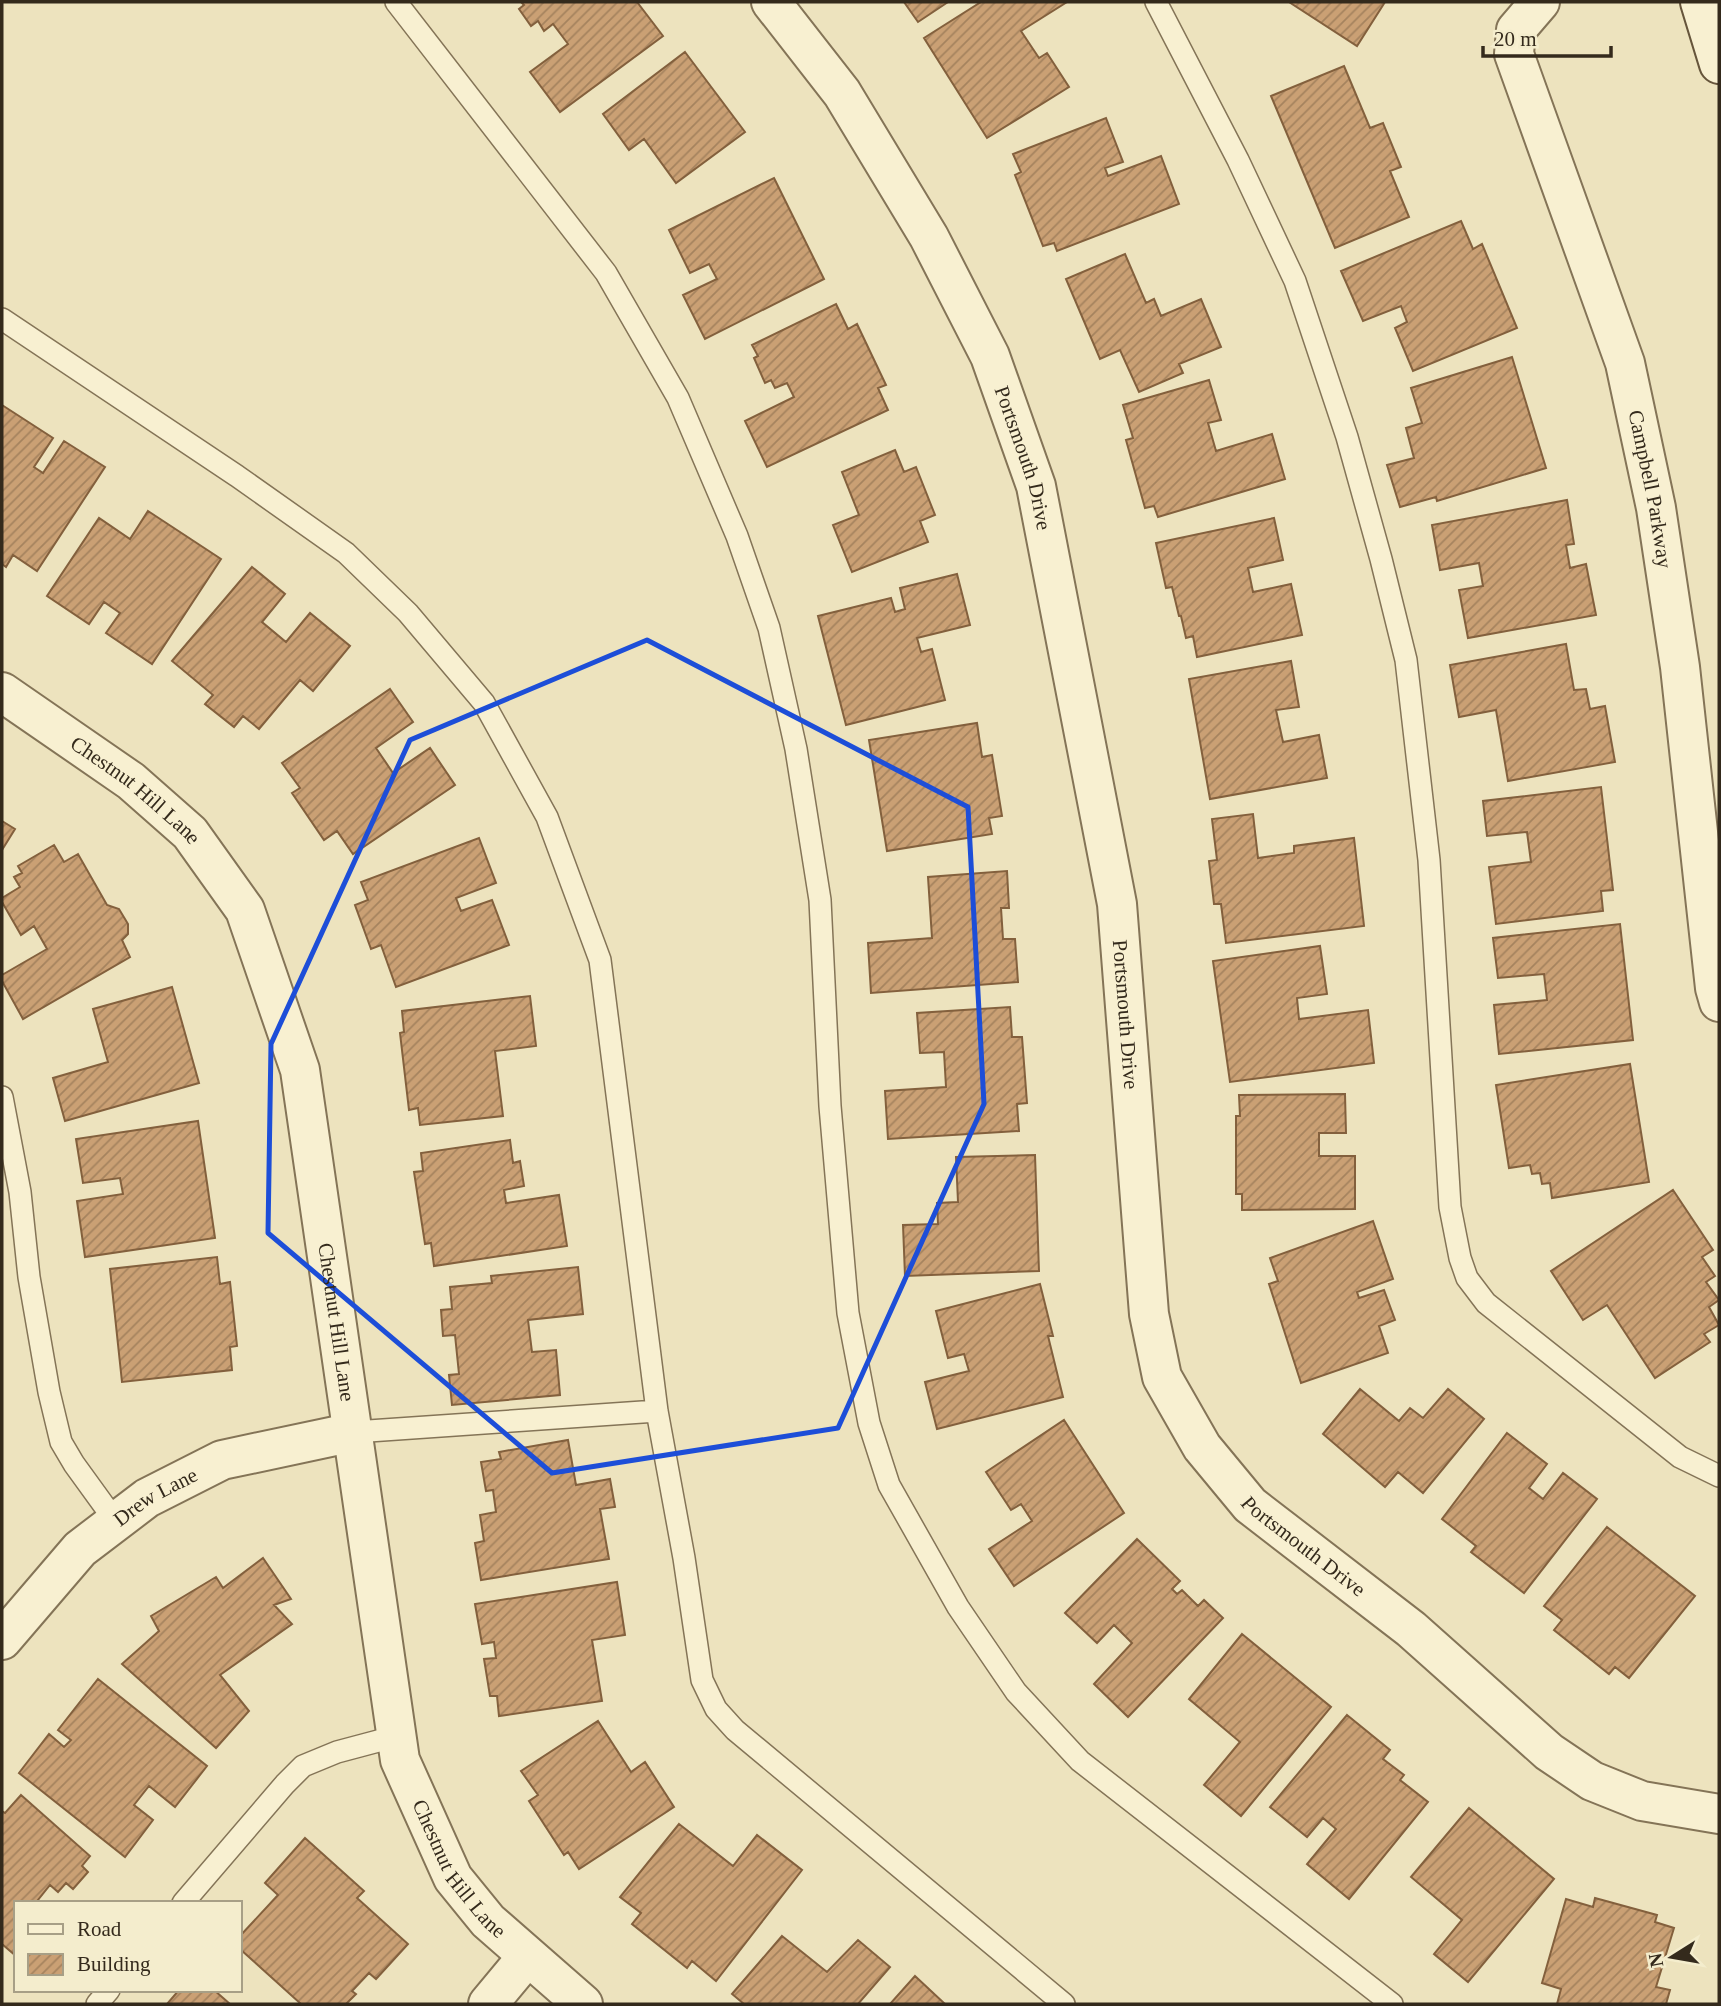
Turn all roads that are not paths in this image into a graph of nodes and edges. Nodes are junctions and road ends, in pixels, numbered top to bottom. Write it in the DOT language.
graph roads {
  1 [pos="396,2"];
  2 [pos="771,2"];
  3 [pos="1156,2"];
  4 [pos="1540,2"];
  5 [pos="1700,2"];
  6 [pos="1719,64"];
  7 [pos="2,318"];
  8 [pos="2,692"];
  9 [pos="1719,1002"];
  10 [pos="2,1097"];
  11 [pos="657,1411"];
  12 [pos="354,1432"];
  13 [pos="1719,1476"];
  14 [pos="116,1522"];
  15 [pos="2,1640"];
  16 [pos="397,1735"];
  17 [pos="1719,1814"];
  18 [pos="185,1901"];
  19 [pos="527,1957"];
  20 [pos="488,2004"];
  21 [pos="583,2004"];
  22 [pos="1065,2004"];
  23 [pos="1392,2004"];
  1 -- 23 [label="lane"];
  2 -- 17 [label="street, Portsmouth Drive"];
  3 -- 13 [label="lane"];
  4 -- 9 [label="street, Campbell Parkway"];
  5 -- 6 [label="street"];
  7 -- 11 [label="lane"];
  8 -- 12 [label="street, Chestnut Hill Lane"];
  10 -- 14 [label="lane"];
  11 -- 12 [label="lane"];
  11 -- 22 [label="lane"];
  12 -- 14 [label="street, Drew Lane"];
  12 -- 16 [label="street, Chestnut Hill Lane"];
  14 -- 15 [label="street, Drew Lane"];
  16 -- 18 [label="lane"];
  16 -- 19 [label="street, Chestnut Hill Lane"];
  19 -- 20 [label="street"];
  19 -- 21 [label="street, Chestnut Hill Lane"];
}
